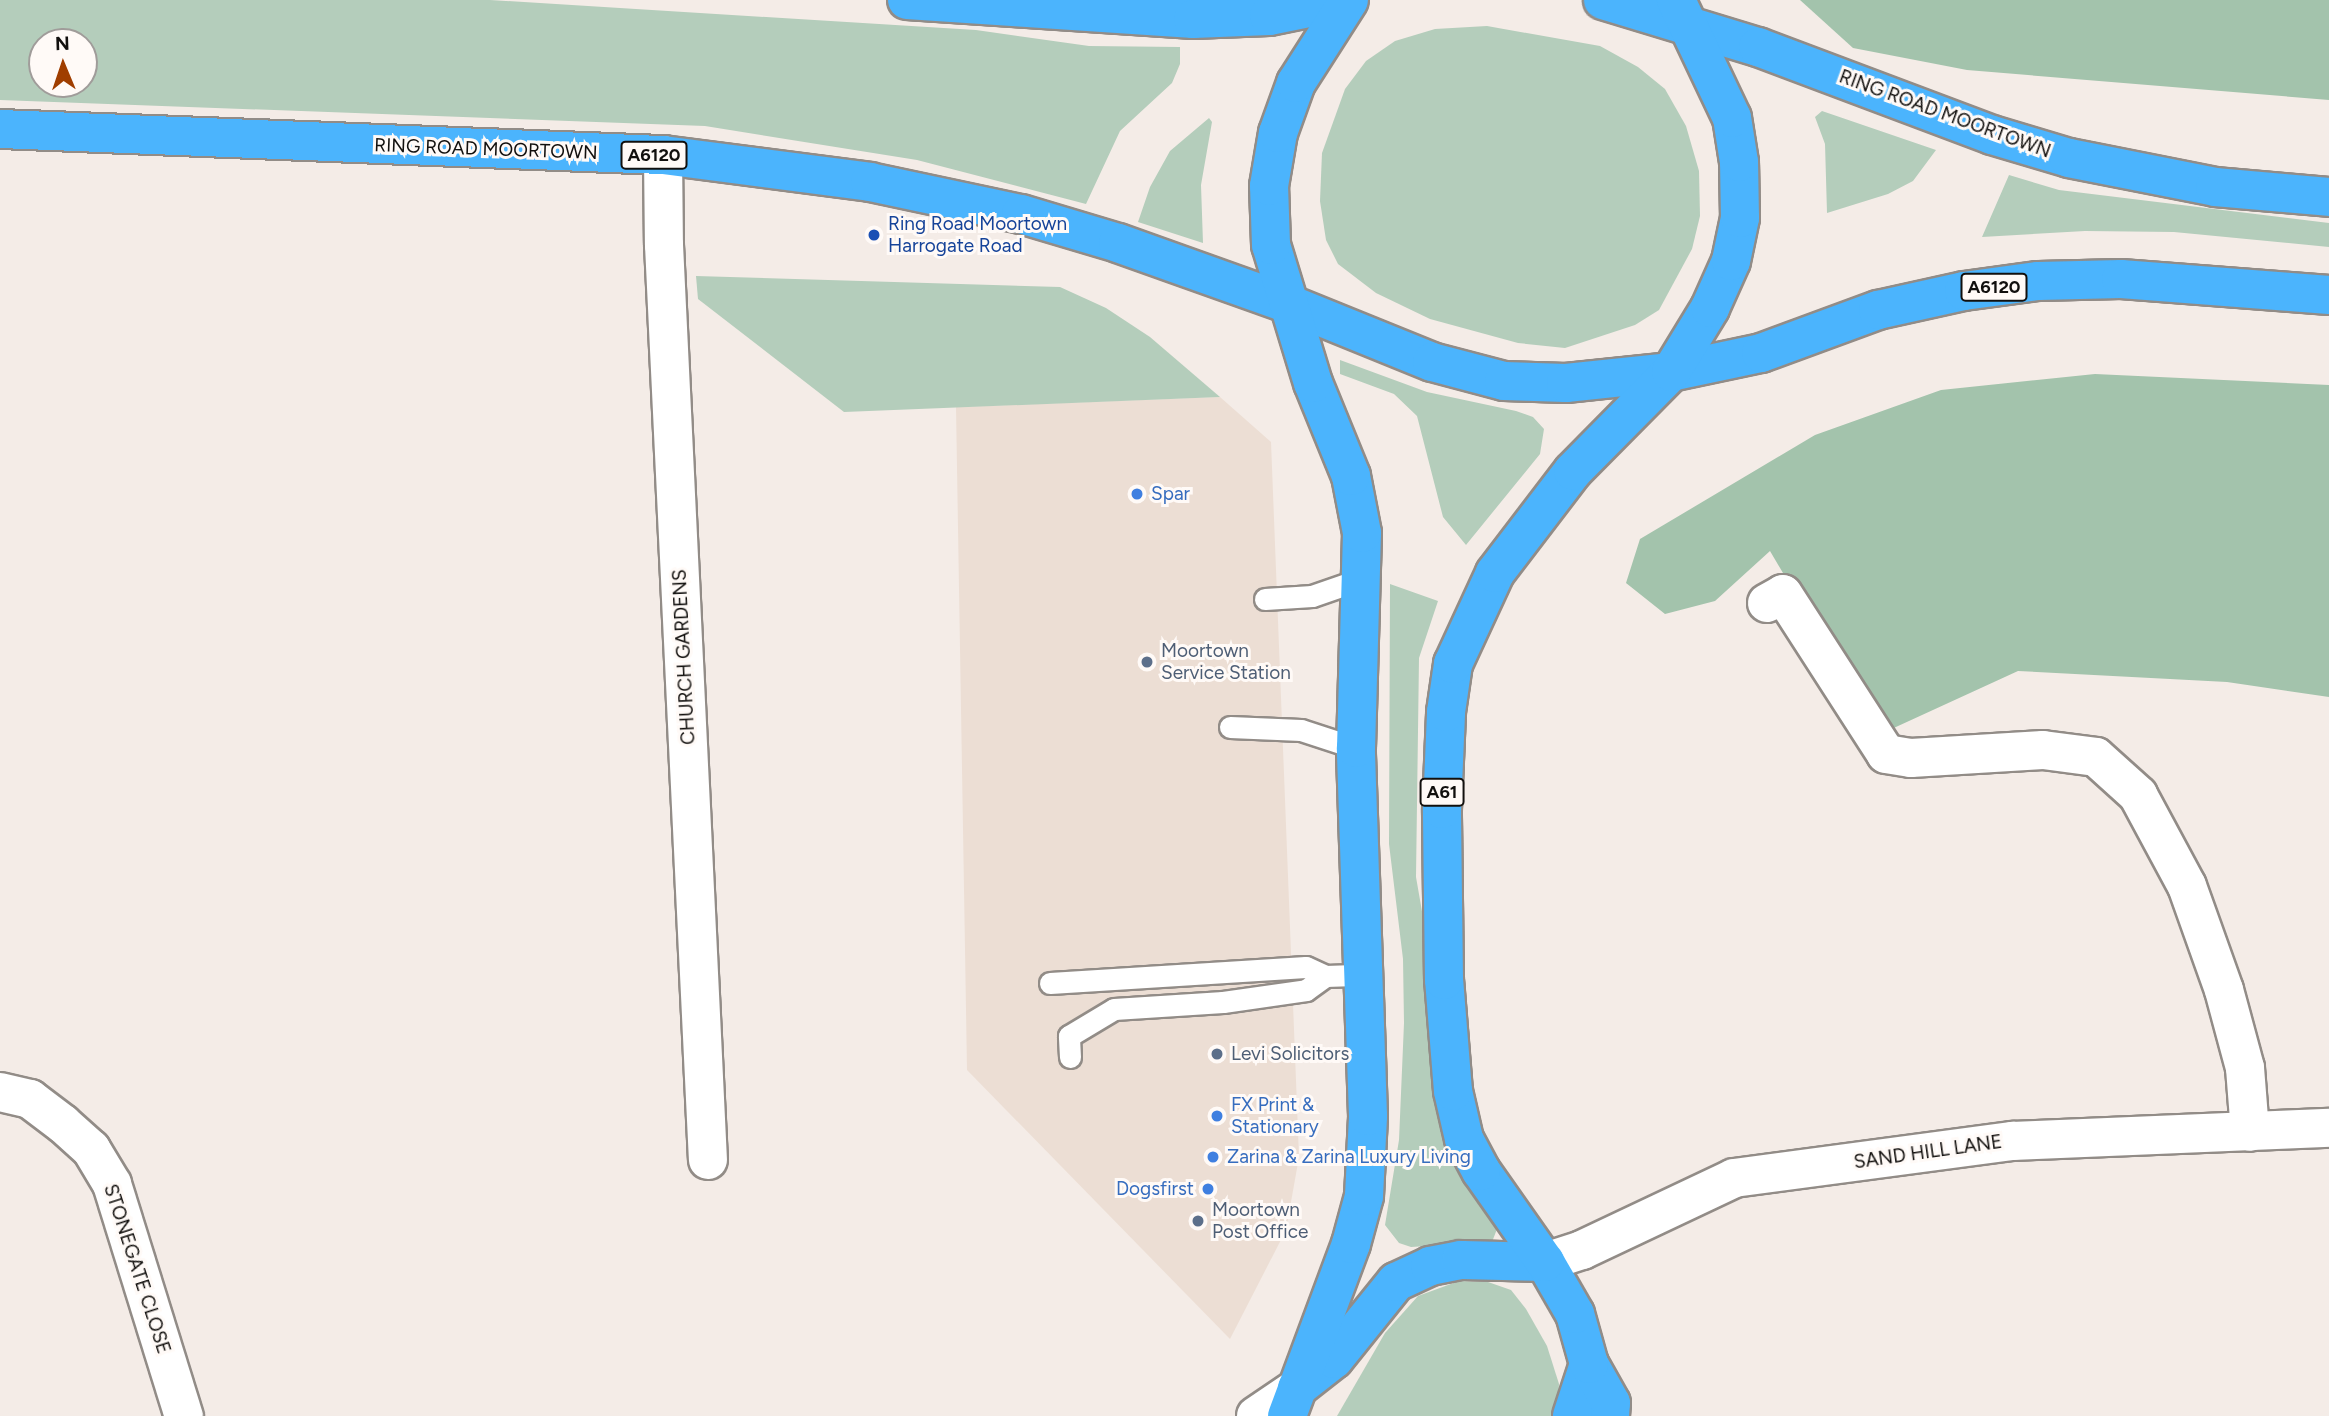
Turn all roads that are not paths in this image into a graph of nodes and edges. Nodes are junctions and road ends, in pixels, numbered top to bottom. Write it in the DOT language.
graph roads {
  1 [pos="907,0"];
  2 [pos="1348,0"];
  3 [pos="1602,0"];
  4 [pos="1684,14"];
  5 [pos="0,129"];
  6 [pos="663,155"];
  7 [pos="2329,197"];
  8 [pos="2329,295"];
  9 [pos="1289,304"];
  10 [pos="1671,372"];
  11 [pos="1361,579"];
  12 [pos="1265,599"];
  13 [pos="1767,603"];
  14 [pos="1230,727"];
  15 [pos="1356,748"];
  16 [pos="1363,975"];
  17 [pos="1325,976"];
  18 [pos="1050,983"];
  19 [pos="1070,1057"];
  20 [pos="0,1091"];
  21 [pos="2329,1128"];
  22 [pos="2250,1132"];
  23 [pos="708,1160"];
  24 [pos="1545,1262"];
  25 [pos="1589,1363"];
  26 [pos="1292,1402"];
  27 [pos="184,1416"];
  28 [pos="1256,1416"];
  29 [pos="1572,1416"];
  30 [pos="1610,1416"];
  1 -- 2 [label="highway"];
  2 -- 9 [label="highway"];
  3 -- 4 [label="highway, RING ROAD MOORTOWN"];
  4 -- 7 [label="highway, RING ROAD MOORTOWN"];
  4 -- 10 [label="highway"];
  5 -- 6 [label="highway, RING ROAD MOORTOWN / A6120"];
  6 -- 9 [label="highway, RING ROAD MOORTOWN / A6120"];
  6 -- 23 [label="street, CHURCH GARDENS"];
  8 -- 10 [label="highway, A6120"];
  9 -- 10 [label="highway, RING ROAD MOORTOWN"];
  9 -- 11 [label="highway"];
  10 -- 24 [label="highway, A61"];
  11 -- 12 [label="lane"];
  11 -- 15 [label="highway"];
  13 -- 22 [label="street"];
  14 -- 15 [label="lane"];
  15 -- 16 [label="highway"];
  16 -- 17 [label="lane"];
  16 -- 26 [label="highway"];
  17 -- 18 [label="lane"];
  17 -- 19 [label="lane"];
  20 -- 27 [label="street, STONEGATE CLOSE"];
  21 -- 22 [label="street, SAND HILL LANE"];
  22 -- 24 [label="street, SAND HILL LANE"];
  24 -- 25 [label="highway"];
  24 -- 26 [label="highway"];
  25 -- 29 [label="highway"];
  25 -- 30 [label="highway"];
  26 -- 28 [label="street"];
}
